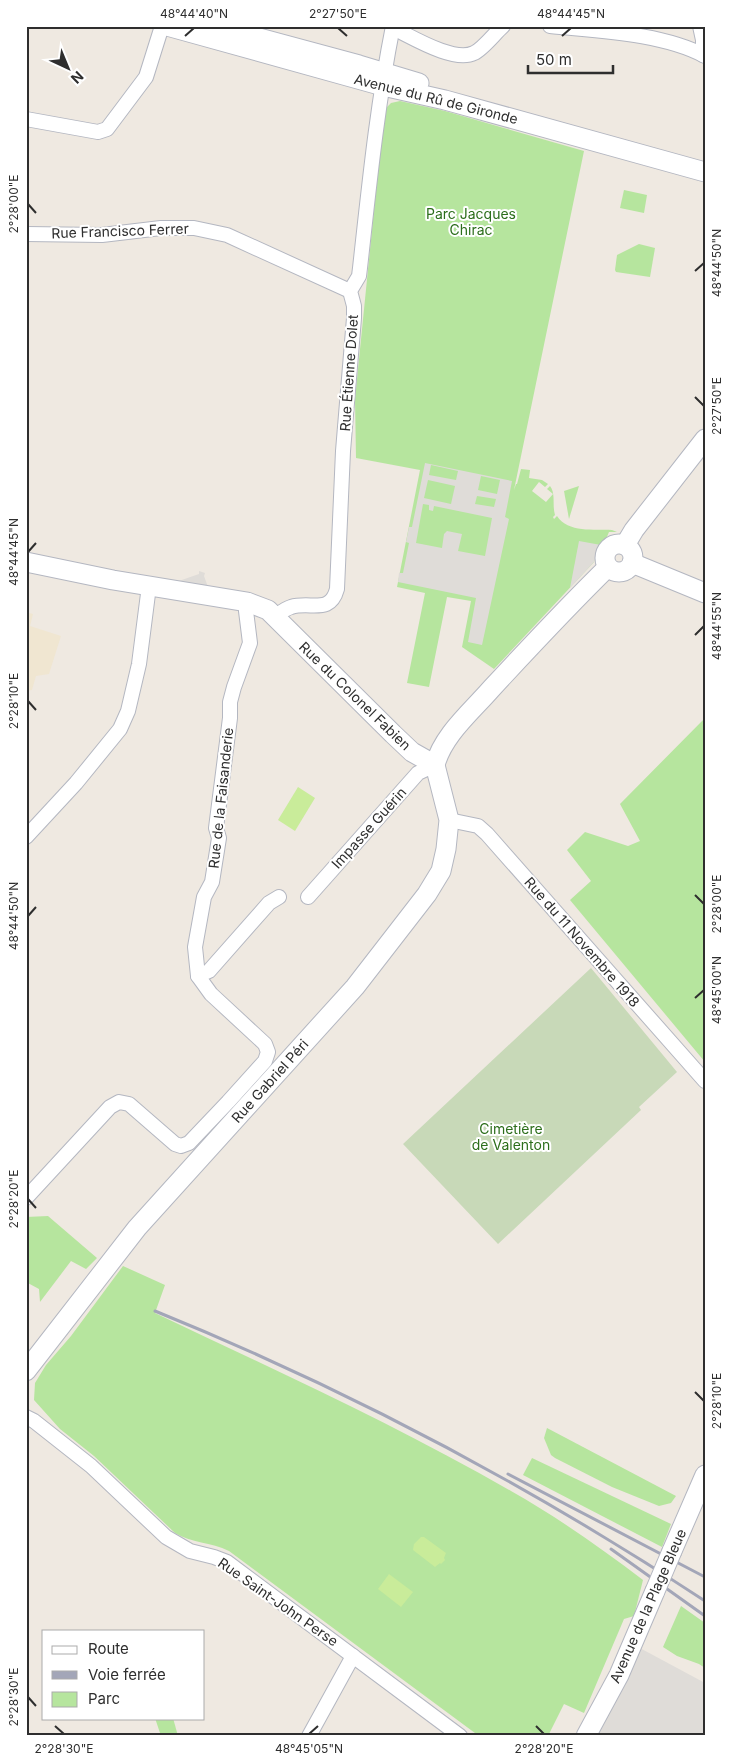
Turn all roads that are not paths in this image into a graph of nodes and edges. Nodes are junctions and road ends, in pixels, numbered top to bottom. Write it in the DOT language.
graph roads {
  1 [pos="162,26"];
  2 [pos="167,26"];
  3 [pos="215,26"];
  4 [pos="503,26"];
  5 [pos="550,26"];
  6 [pos="700,26"];
  7 [pos="393,27"];
  8 [pos="588,28"];
  9 [pos="704,55"];
  10 [pos="383,79"];
  11 [pos="26,119"];
  12 [pos="705,161"];
  13 [pos="705,172"];
  14 [pos="26,234"];
  15 [pos="350,290"];
  16 [pos="705,439"];
  17 [pos="625,545"];
  18 [pos="26,562"];
  19 [pos="632,563"];
  20 [pos="608,567"];
  21 [pos="149,586"];
  22 [pos="705,593"];
  23 [pos="247,602"];
  24 [pos="274,617"];
  25 [pos="435,765"];
  26 [pos="448,820"];
  27 [pos="26,837"];
  28 [pos="279,897"];
  29 [pos="308,897"];
  30 [pos="198,976"];
  31 [pos="705,1082"];
  32 [pos="235,1108"];
  33 [pos="26,1198"];
  34 [pos="26,1371"];
  35 [pos="26,1418"];
  36 [pos="705,1475"];
  37 [pos="353,1656"];
  38 [pos="309,1736"];
  39 [pos="460,1736"];
  40 [pos="586,1736"];
  1 -- 11 [label="street"];
  2 -- 10 [label="street, Avenue du Rû de Gironde"];
  3 -- 10 [label="street, Avenue du Rû de Gironde"];
  4 -- 7 [label="street"];
  5 -- 8 [label="street"];
  6 -- 9 [label="street"];
  7 -- 10 [label="street"];
  8 -- 9 [label="street"];
  10 -- 12 [label="street, Avenue du Rû de Gironde"];
  10 -- 13 [label="street, Avenue du Rû de Gironde"];
  10 -- 15 [label="street"];
  14 -- 15 [label="street, Rue Francisco Ferrer"];
  15 -- 24 [label="street, Rue Étienne Dolet"];
  16 -- 17 [label="street"];
  17 -- 19 [label="street"];
  17 -- 20 [label="street"];
  18 -- 21 [label="street, Rue du Colonel Fabien"];
  19 -- 20 [label="street"];
  19 -- 22 [label="street"];
  20 -- 25 [label="street"];
  21 -- 23 [label="street, Rue du Colonel Fabien"];
  21 -- 27 [label="street"];
  23 -- 24 [label="street, Rue du Colonel Fabien"];
  23 -- 30 [label="street, Rue de la Faisanderie"];
  24 -- 25 [label="street, Rue du Colonel Fabien"];
  25 -- 26 [label="street, Rue Gabriel Péri"];
  25 -- 29 [label="street, Impasse Guérin"];
  26 -- 31 [label="street, Rue du 11 Novembre 1918"];
  26 -- 32 [label="street, Rue Gabriel Péri"];
  28 -- 30 [label="street"];
  30 -- 32 [label="street"];
  32 -- 33 [label="street"];
  32 -- 34 [label="street, Rue Gabriel Péri"];
  35 -- 37 [label="street, Rue Saint-John Perse"];
  36 -- 40 [label="street, Avenue de la Plage Bleue, bridge"];
  37 -- 38 [label="street"];
  37 -- 39 [label="street, Rue Saint-John Perse"];
}
